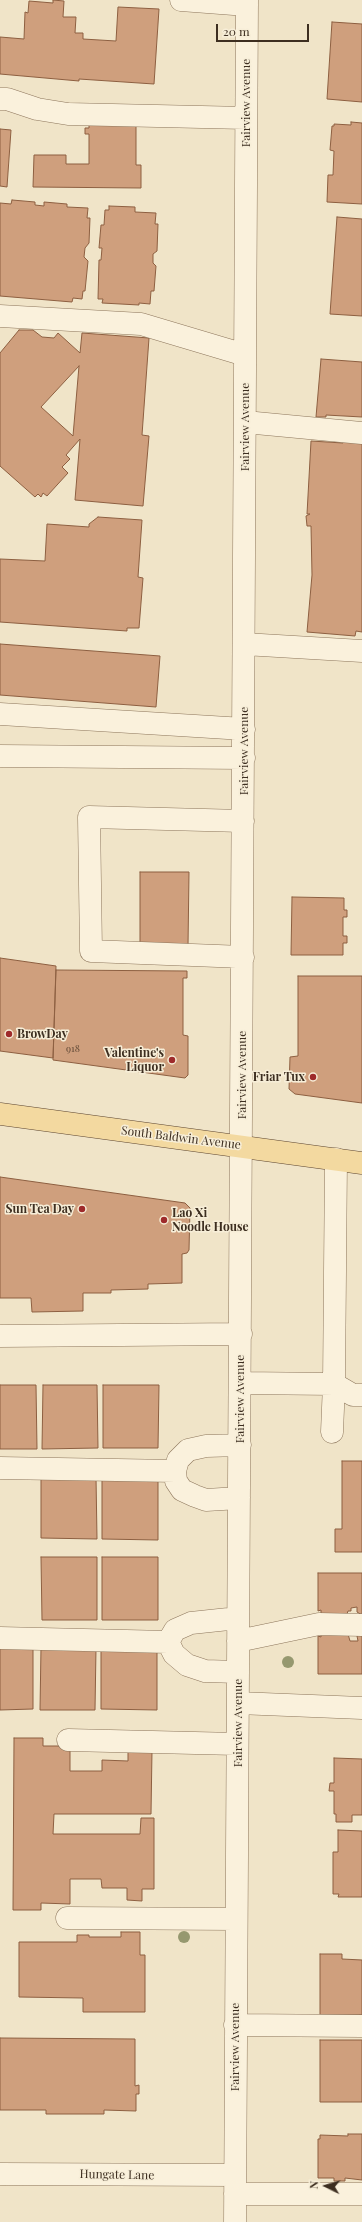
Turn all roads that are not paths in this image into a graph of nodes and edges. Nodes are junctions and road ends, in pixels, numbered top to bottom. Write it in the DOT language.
graph roads {
  1 [pos="181,0"];
  2 [pos="247,3"];
  3 [pos="0,99"];
  4 [pos="246,118"];
  5 [pos="0,316"];
  6 [pos="245,355"];
  7 [pos="245,422"];
  8 [pos="362,433"];
  9 [pos="244,644"];
  10 [pos="362,651"];
  11 [pos="0,714"];
  12 [pos="244,729"];
  13 [pos="0,756"];
  14 [pos="244,758"];
  15 [pos="243,821"];
  16 [pos="243,957"];
  17 [pos="0,1114"];
  18 [pos="242,1146"];
  19 [pos="336,1159"];
  20 [pos="362,1163"];
  21 [pos="240,1334"];
  22 [pos="0,1336"];
  23 [pos="240,1383"];
  24 [pos="334,1384"];
  25 [pos="362,1395"];
  26 [pos="332,1432"];
  27 [pos="240,1445"];
  28 [pos="0,1468"];
  29 [pos="175,1471"];
  30 [pos="239,1498"];
  31 [pos="238,1618"];
  32 [pos="362,1625"];
  33 [pos="0,1638"];
  34 [pos="238,1641"];
  35 [pos="168,1642"];
  36 [pos="238,1672"];
  37 [pos="238,1703"];
  38 [pos="362,1708"];
  39 [pos="68,1740"];
  40 [pos="237,1744"];
  41 [pos="67,1918"];
  42 [pos="236,1919"];
  43 [pos="235,2025"];
  44 [pos="362,2026"];
  45 [pos="0,2174"];
  46 [pos="235,2184"];
  47 [pos="362,2194"];
  48 [pos="235,2222"];
  1 -- 2 [label="street"];
  2 -- 4 [label="street, Fairview Avenue"];
  3 -- 4 [label="street"];
  4 -- 6 [label="street, Fairview Avenue"];
  5 -- 6 [label="street"];
  6 -- 7 [label="street, Fairview Avenue"];
  7 -- 8 [label="street"];
  7 -- 9 [label="street, Fairview Avenue"];
  9 -- 10 [label="street"];
  9 -- 12 [label="street, Fairview Avenue"];
  11 -- 12 [label="street"];
  12 -- 14 [label="street, Fairview Avenue"];
  13 -- 14 [label="street"];
  14 -- 15 [label="street, Fairview Avenue"];
  15 -- 16 [label="street, Fairview Avenue"];
  15 -- 16 [label="street"];
  16 -- 18 [label="street, Fairview Avenue"];
  17 -- 18 [label="main road, South Baldwin Avenue"];
  18 -- 19 [label="main road, South Baldwin Avenue"];
  18 -- 21 [label="street, Fairview Avenue"];
  19 -- 20 [label="main road, South Baldwin Avenue"];
  19 -- 24 [label="street"];
  21 -- 22 [label="street"];
  21 -- 23 [label="street, Fairview Avenue"];
  23 -- 24 [label="street"];
  23 -- 27 [label="street, Fairview Avenue"];
  24 -- 25 [label="street"];
  24 -- 26 [label="street"];
  27 -- 29 [label="street"];
  27 -- 30 [label="street, Fairview Avenue"];
  28 -- 29 [label="street"];
  29 -- 30 [label="street"];
  30 -- 31 [label="street, Fairview Avenue"];
  31 -- 34 [label="street, Fairview Avenue"];
  31 -- 35 [label="street"];
  32 -- 34 [label="street"];
  33 -- 35 [label="street"];
  34 -- 36 [label="street, Fairview Avenue"];
  35 -- 36 [label="street"];
  36 -- 37 [label="street, Fairview Avenue"];
  37 -- 38 [label="street"];
  37 -- 40 [label="street, Fairview Avenue"];
  39 -- 40 [label="street"];
  40 -- 42 [label="street, Fairview Avenue"];
  41 -- 42 [label="street"];
  42 -- 43 [label="street, Fairview Avenue"];
  43 -- 44 [label="street"];
  43 -- 46 [label="street, Fairview Avenue"];
  45 -- 46 [label="street, Hungate Lane"];
  46 -- 47 [label="street, Hungate Lane"];
  46 -- 48 [label="street, Fairview Avenue"];
}
